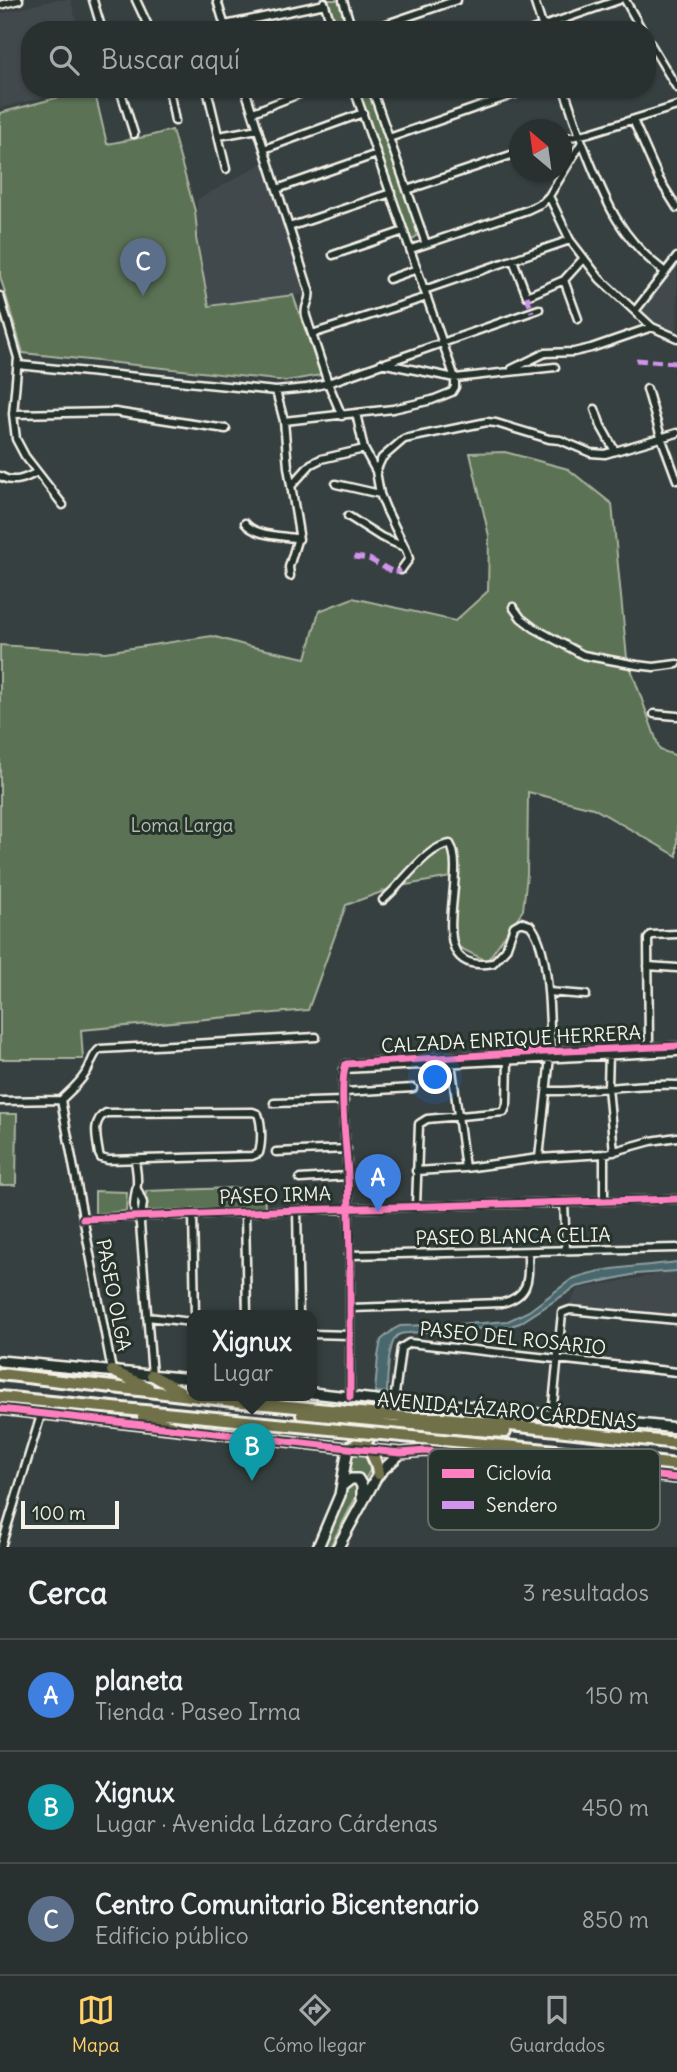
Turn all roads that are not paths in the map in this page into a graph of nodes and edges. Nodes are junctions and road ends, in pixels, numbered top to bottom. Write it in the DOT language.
graph roads {
  1 [pos="19,0"];
  2 [pos="93,0"];
  3 [pos="136,0"];
  4 [pos="217,0"];
  5 [pos="343,0"];
  6 [pos="457,0"];
  7 [pos="534,0"];
  8 [pos="619,0"];
  9 [pos="625,0"];
  10 [pos="324,2"];
  11 [pos="3,3"];
  12 [pos="99,21"];
  13 [pos="146,21"];
  14 [pos="224,21"];
  15 [pos="250,21"];
  16 [pos="330,21"];
  17 [pos="349,21"];
  18 [pos="395,21"];
  19 [pos="541,21"];
  20 [pos="562,21"];
  21 [pos="637,21"];
  22 [pos="656,58"];
  23 [pos="677,88"];
  24 [pos="123,98"];
  25 [pos="171,98"];
  26 [pos="209,98"];
  27 [pos="248,98"];
  28 [pos="289,98"];
  29 [pos="357,98"];
  30 [pos="375,98"];
  31 [pos="503,98"];
  32 [pos="567,98"];
  33 [pos="677,106"];
  34 [pos="253,112"];
  35 [pos="362,113"];
  36 [pos="633,120"];
  37 [pos="176,121"];
  38 [pos="258,129"];
  39 [pos="134,134"];
  40 [pos="219,136"];
  41 [pos="389,138"];
  42 [pos="572,139"];
  43 [pos="581,139"];
  44 [pos="264,149"];
  45 [pos="377,154"];
  46 [pos="509,156"];
  47 [pos="226,169"];
  48 [pos="277,189"];
  49 [pos="407,190"];
  50 [pos="391,193"];
  51 [pos="549,196"];
  52 [pos="677,208"];
  53 [pos="289,227"];
  54 [pos="404,231"];
  55 [pos="570,240"];
  56 [pos="426,244"];
  57 [pos="411,249"];
  58 [pos="333,255"];
  59 [pos="677,257"];
  60 [pos="583,259"];
  61 [pos="513,260"];
  62 [pos="417,270"];
  63 [pos="665,272"];
  64 [pos="389,279"];
  65 [pos="564,281"];
  66 [pos="425,293"];
  67 [pos="0,296"];
  68 [pos="536,310"];
  69 [pos="635,311"];
  70 [pos="578,319"];
  71 [pos="652,327"];
  72 [pos="312,334"];
  73 [pos="677,338"];
  74 [pos="441,342"];
  75 [pos="381,363"];
  76 [pos="18,365"];
  77 [pos="555,367"];
  78 [pos="507,371"];
  79 [pos="455,377"];
  80 [pos="328,383"];
  81 [pos="647,389"];
  82 [pos="276,391"];
  83 [pos="595,409"];
  84 [pos="356,413"];
  85 [pos="13,414"];
  86 [pos="342,416"];
  87 [pos="284,421"];
  88 [pos="226,429"];
  89 [pos="677,433"];
  90 [pos="661,437"];
  91 [pos="364,449"];
  92 [pos="615,451"];
  93 [pos="376,471"];
  94 [pos="37,472"];
  95 [pos="0,476"];
  96 [pos="677,480"];
  97 [pos="336,484"];
  98 [pos="292,485"];
  99 [pos="380,494"];
  100 [pos="63,505"];
  101 [pos="348,516"];
  102 [pos="245,523"];
  103 [pos="299,538"];
  104 [pos="404,547"];
  105 [pos="401,570"];
  106 [pos="290,576"];
  107 [pos="513,607"];
  108 [pos="677,664"];
  109 [pos="654,714"];
  110 [pos="677,716"];
  111 [pos="383,900"];
  112 [pos="677,934"];
  113 [pos="648,966"];
  114 [pos="677,968"];
  115 [pos="548,992"];
  116 [pos="586,995"];
  117 [pos="316,1037"];
  118 [pos="677,1046"];
  119 [pos="649,1047"];
  120 [pos="609,1052"];
  121 [pos="677,1052"];
  122 [pos="551,1054"];
  123 [pos="508,1059"];
  124 [pos="451,1062"];
  125 [pos="345,1066"];
  126 [pos="677,1085"];
  127 [pos="608,1087"];
  128 [pos="414,1088"];
  129 [pos="547,1091"];
  130 [pos="344,1092"];
  131 [pos="61,1100"];
  132 [pos="0,1101"];
  133 [pos="344,1101"];
  134 [pos="274,1103"];
  135 [pos="458,1115"];
  136 [pos="677,1137"];
  137 [pos="347,1149"];
  138 [pos="276,1152"];
  139 [pos="614,1152"];
  140 [pos="604,1154"];
  141 [pos="539,1158"];
  142 [pos="135,1160"];
  143 [pos="466,1168"];
  144 [pos="416,1171"];
  145 [pos="348,1177"];
  146 [pos="300,1179"];
  147 [pos="677,1199"];
  148 [pos="604,1201"];
  149 [pos="564,1202"];
  150 [pos="416,1206"];
  151 [pos="349,1208"];
  152 [pos="297,1210"];
  153 [pos="245,1213"];
  154 [pos="193,1214"];
  155 [pos="139,1216"];
  156 [pos="83,1219"];
  157 [pos="677,1248"];
  158 [pos="528,1251"];
  159 [pos="566,1251"];
  160 [pos="349,1255"];
  161 [pos="351,1308"];
  162 [pos="195,1310"];
  163 [pos="247,1310"];
  164 [pos="299,1310"];
  165 [pos="147,1317"];
  166 [pos="677,1320"];
  167 [pos="187,1321"];
  168 [pos="317,1334"];
  169 [pos="350,1335"];
  170 [pos="557,1359"];
  171 [pos="0,1361"];
  172 [pos="112,1371"];
  173 [pos="677,1372"];
  174 [pos="0,1374"];
  175 [pos="152,1374"];
  176 [pos="187,1378"];
  177 [pos="160,1391"];
  178 [pos="187,1394"];
  179 [pos="317,1394"];
  180 [pos="187,1395"];
  181 [pos="0,1397"];
  182 [pos="350,1397"];
  183 [pos="234,1401"];
  184 [pos="394,1402"];
  185 [pos="0,1409"];
  186 [pos="123,1410"];
  187 [pos="41,1415"];
  188 [pos="552,1415"];
  189 [pos="311,1416"];
  190 [pos="342,1420"];
  191 [pos="371,1424"];
  192 [pos="395,1427"];
  193 [pos="434,1427"];
  194 [pos="533,1428"];
  195 [pos="677,1428"];
  196 [pos="179,1429"];
  197 [pos="281,1440"];
  198 [pos="363,1442"];
  199 [pos="677,1443"];
  200 [pos="348,1448"];
  201 [pos="532,1449"];
  202 [pos="426,1451"];
  203 [pos="401,1453"];
  204 [pos="377,1474"];
  205 [pos="342,1486"];
  206 [pos="362,1500"];
  207 [pos="1,1547"];
  208 [pos="318,1547"];
  209 [pos="338,1547"];
  1 -- 11 [label="street"];
  2 -- 12 [label="street"];
  3 -- 13 [label="street"];
  4 -- 14 [label="street"];
  5 -- 17 [label="street"];
  6 -- 18 [label="street"];
  7 -- 19 [label="street"];
  8 -- 20 [label="street"];
  9 -- 21 [label="street"];
  10 -- 15 [label="street"];
  10 -- 16 [label="street"];
  22 -- 23 [label="street"];
  24 -- 39 [label="street"];
  25 -- 37 [label="street"];
  26 -- 40 [label="street"];
  27 -- 34 [label="street"];
  28 -- 34 [label="street"];
  29 -- 35 [label="street"];
  30 -- 41 [label="street"];
  31 -- 41 [label="street"];
  32 -- 43 [label="street"];
  33 -- 36 [label="street"];
  34 -- 38 [label="street"];
  35 -- 44 [label="street"];
  35 -- 45 [label="street"];
  36 -- 43 [label="street"];
  36 -- 52 [label="street"];
  38 -- 40 [label="street"];
  38 -- 44 [label="street"];
  40 -- 47 [label="street"];
  41 -- 49 [label="street"];
  42 -- 43 [label="street"];
  43 -- 51 [label="street"];
  43 -- 63 [label="street"];
  44 -- 48 [label="street"];
  45 -- 48 [label="street"];
  45 -- 50 [label="street"];
  46 -- 49 [label="street"];
  48 -- 53 [label="street"];
  49 -- 56 [label="street"];
  50 -- 53 [label="street"];
  50 -- 54 [label="street"];
  51 -- 55 [label="street"];
  51 -- 56 [label="street"];
  53 -- 72 [label="street"];
  54 -- 57 [label="street"];
  54 -- 58 [label="street"];
  55 -- 60 [label="street"];
  55 -- 61 [label="street"];
  56 -- 57 [label="street"];
  57 -- 62 [label="street"];
  59 -- 63 [label="street"];
  60 -- 65 [label="street"];
  60 -- 69 [label="street"];
  61 -- 65 [label="street"];
  61 -- 66 [label="street"];
  62 -- 64 [label="street"];
  62 -- 66 [label="street"];
  63 -- 69 [label="street"];
  65 -- 70 [label="street"];
  66 -- 72 [label="street"];
  66 -- 74 [label="street"];
  67 -- 76 [label="street"];
  68 -- 74 [label="street"];
  69 -- 71 [label="street"];
  71 -- 73 [label="street"];
  71 -- 78 [label="street"];
  72 -- 80 [label="street"];
  74 -- 75 [label="street"];
  74 -- 79 [label="street"];
  75 -- 79 [label="street"];
  75 -- 80 [label="street"];
  76 -- 82 [label="street"];
  76 -- 85 [label="street"];
  77 -- 78 [label="street"];
  78 -- 79 [label="street"];
  79 -- 84 [label="street"];
  80 -- 82 [label="street"];
  80 -- 86 [label="street"];
  81 -- 90 [label="street"];
  82 -- 87 [label="street"];
  83 -- 92 [label="street"];
  84 -- 86 [label="street"];
  84 -- 91 [label="street"];
  85 -- 88 [label="street"];
  85 -- 94 [label="street"];
  86 -- 87 [label="street"];
  87 -- 98 [label="street"];
  89 -- 90 [label="street"];
  90 -- 92 [label="street"];
  90 -- 96 [label="street"];
  91 -- 93 [label="street"];
  91 -- 98 [label="street"];
  92 -- 93 [label="street"];
  93 -- 99 [label="street"];
  94 -- 95 [label="street"];
  94 -- 100 [label="street"];
  97 -- 99 [label="street"];
  98 -- 103 [label="street"];
  99 -- 104 [label="street"];
  101 -- 104 [label="street"];
  102 -- 103 [label="street"];
  103 -- 106 [label="street"];
  104 -- 105 [label="street"];
  107 -- 108 [label="street"];
  109 -- 110 [label="street"];
  111 -- 115 [label="street"];
  112 -- 113 [label="street"];
  113 -- 114 [label="street"];
  113 -- 119 [label="street"];
  115 -- 116 [label="street"];
  115 -- 122 [label="street"];
  117 -- 131 [label="street"];
  118 -- 119 [label="street, CALZADA ENRIQUE HERRERA"];
  119 -- 120 [label="street, CALZADA ENRIQUE HERRERA"];
  120 -- 121 [label="street, CALZADA ENRIQUE HERRERA"];
  120 -- 122 [label="street, CALZADA ENRIQUE HERRERA"];
  120 -- 127 [label="street"];
  122 -- 123 [label="street, CALZADA ENRIQUE HERRERA"];
  122 -- 125 [label="street, CALZADA ENRIQUE HERRERA"];
  122 -- 129 [label="street"];
  123 -- 124 [label="street, CALZADA ENRIQUE HERRERA"];
  123 -- 135 [label="street"];
  124 -- 125 [label="street, CALZADA ENRIQUE HERRERA"];
  124 -- 135 [label="street"];
  125 -- 130 [label="street"];
  126 -- 127 [label="street"];
  127 -- 129 [label="street"];
  127 -- 139 [label="street"];
  128 -- 130 [label="street"];
  129 -- 141 [label="street"];
  130 -- 133 [label="street"];
  131 -- 132 [label="street"];
  131 -- 156 [label="street, PASEO OLGA"];
  133 -- 134 [label="street"];
  133 -- 137 [label="street"];
  135 -- 143 [label="street"];
  135 -- 144 [label="street"];
  136 -- 139 [label="street"];
  137 -- 138 [label="street"];
  137 -- 145 [label="street"];
  139 -- 140 [label="street"];
  140 -- 141 [label="street"];
  140 -- 148 [label="street"];
  141 -- 143 [label="street"];
  142 -- 142 [label="street"];
  142 -- 155 [label="street"];
  143 -- 144 [label="street"];
  144 -- 150 [label="street"];
  145 -- 146 [label="street"];
  145 -- 151 [label="street"];
  147 -- 148 [label="street, PASEO IRMA"];
  148 -- 149 [label="street, PASEO IRMA"];
  149 -- 150 [label="street, PASEO IRMA"];
  149 -- 159 [label="street"];
  150 -- 151 [label="street, PASEO IRMA"];
  151 -- 152 [label="street, PASEO IRMA"];
  151 -- 160 [label="street"];
  152 -- 153 [label="street, PASEO IRMA"];
  152 -- 164 [label="street"];
  153 -- 154 [label="street, PASEO IRMA"];
  153 -- 163 [label="street"];
  154 -- 155 [label="street, PASEO IRMA"];
  154 -- 162 [label="street"];
  155 -- 156 [label="street, PASEO IRMA"];
  155 -- 165 [label="street"];
  156 -- 172 [label="street, PASEO OLGA"];
  157 -- 159 [label="street, PASEO BLANCA CELIA"];
  158 -- 159 [label="street, PASEO BLANCA CELIA"];
  158 -- 160 [label="street, PASEO BLANCA CELIA"];
  158 -- 161 [label="street"];
  160 -- 161 [label="street"];
  161 -- 169 [label="street"];
  165 -- 167 [label="street"];
  165 -- 175 [label="street"];
  166 -- 170 [label="street"];
  168 -- 169 [label="street"];
  169 -- 182 [label="street"];
  170 -- 173 [label="street, PASEO DEL ROSARIO"];
  170 -- 184 [label="street, PASEO DEL ROSARIO"];
  170 -- 188 [label="street"];
  171 -- 172 [label="street"];
  172 -- 175 [label="street"];
  172 -- 177 [label="highway"];
  174 -- 177 [label="highway, AVENIDA LÁZARO CÁRDENAS"];
  175 -- 176 [label="street"];
  175 -- 178 [label="highway"];
  177 -- 180 [label="highway, AVENIDA LÁZARO CÁRDENAS"];
  179 -- 182 [label="street, AVENIDA LÁZARO CÁRDENAS"];
  181 -- 186 [label="highway, AVENIDA LÁZARO CÁRDENAS"];
  182 -- 184 [label="street, AVENIDA LÁZARO CÁRDENAS"];
  183 -- 189 [label="highway"];
  183 -- 194 [label="highway, AVENIDA LÁZARO CÁRDENAS"];
  184 -- 188 [label="street, AVENIDA LÁZARO CÁRDENAS"];
  185 -- 187 [label="street"];
  186 -- 196 [label="highway"];
  186 -- 201 [label="highway, AVENIDA LÁZARO CÁRDENAS, bridge"];
  187 -- 196 [label="street"];
  187 -- 207 [label="street"];
  188 -- 195 [label="street, AVENIDA LÁZARO CÁRDENAS"];
  189 -- 190 [label="highway"];
  189 -- 197 [label="street"];
  190 -- 191 [label="highway"];
  190 -- 198 [label="highway"];
  191 -- 192 [label="highway"];
  191 -- 198 [label="highway"];
  192 -- 193 [label="highway"];
  192 -- 198 [label="highway"];
  193 -- 194 [label="highway"];
  193 -- 202 [label="street"];
  194 -- 199 [label="highway, AVENIDA LÁZARO CÁRDENAS"];
  196 -- 197 [label="street"];
  197 -- 200 [label="street"];
  198 -- 200 [label="highway"];
  198 -- 200 [label="street"];
  198 -- 203 [label="street"];
  198 -- 204 [label="highway"];
  200 -- 205 [label="street"];
  202 -- 203 [label="street"];
  203 -- 204 [label="street"];
  204 -- 206 [label="street"];
  205 -- 206 [label="street"];
  205 -- 208 [label="street"];
  206 -- 209 [label="street"];
}
